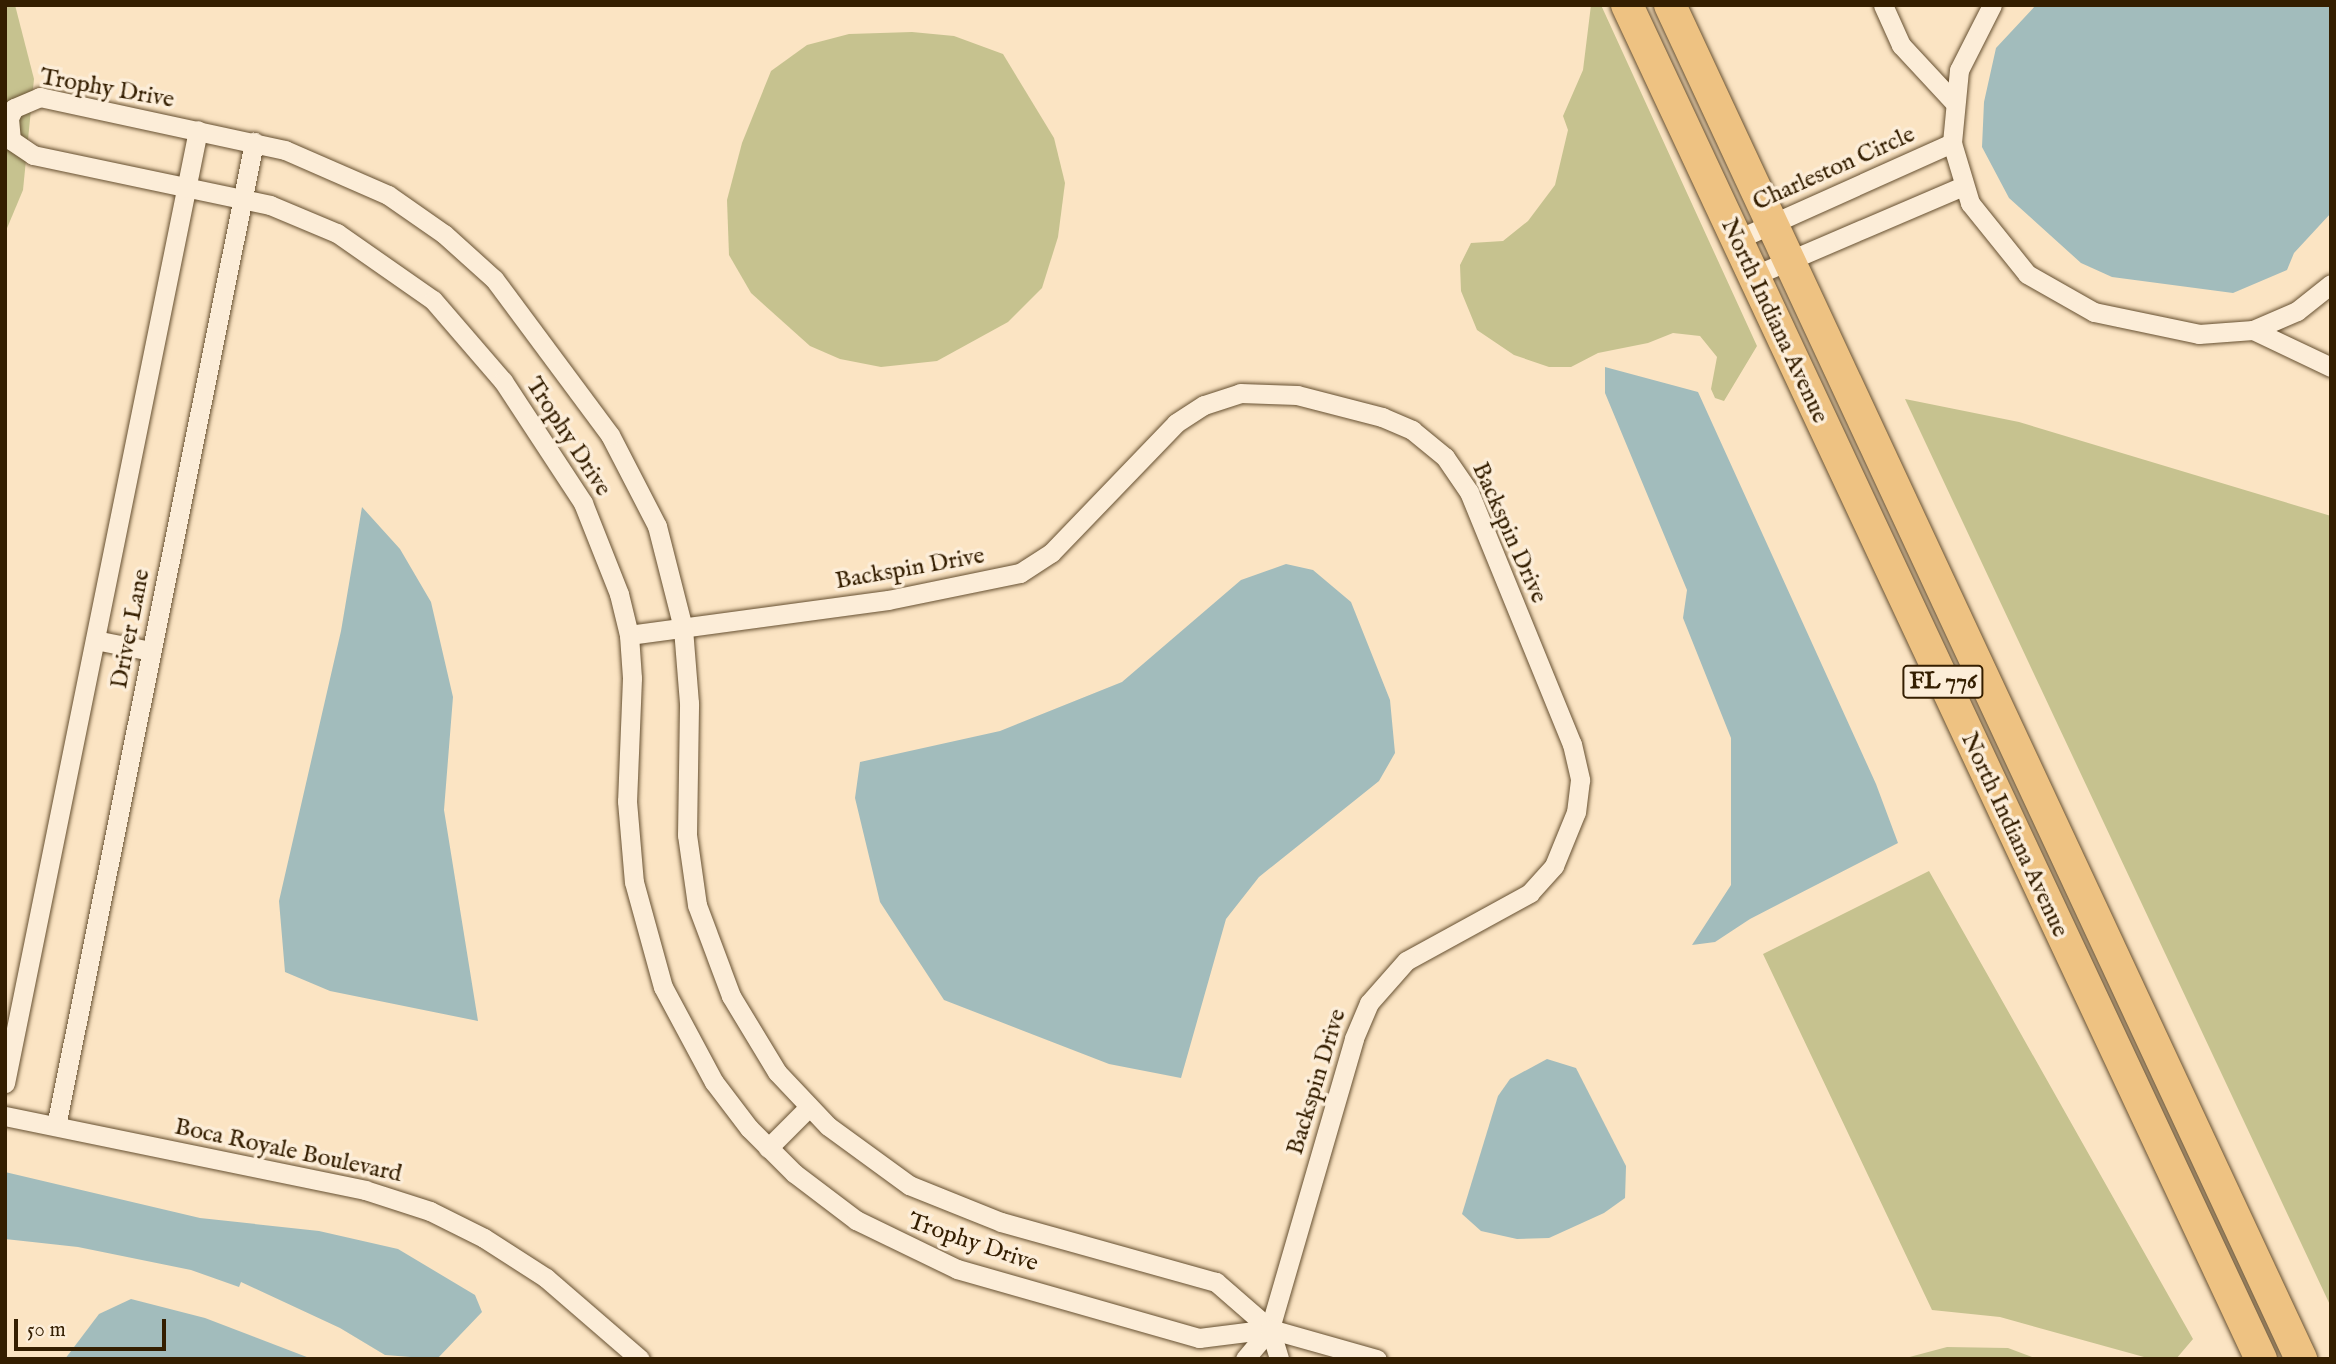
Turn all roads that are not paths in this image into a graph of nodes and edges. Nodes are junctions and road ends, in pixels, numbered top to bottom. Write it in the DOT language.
graph roads {
  1 [pos="1626,5"];
  2 [pos="1670,5"];
  3 [pos="1883,5"];
  4 [pos="1992,5"];
  5 [pos="1953,101"];
  6 [pos="198,130"];
  7 [pos="254,142"];
  8 [pos="1952,143"];
  9 [pos="1963,186"];
  10 [pos="186,187"];
  11 [pos="243,198"];
  12 [pos="1772,224"];
  13 [pos="1736,240"];
  14 [pos="1789,261"];
  15 [pos="1753,276"];
  16 [pos="2331,284"];
  17 [pos="2253,330"];
  18 [pos="2331,367"];
  19 [pos="684,628"];
  20 [pos="629,635"];
  21 [pos="95,640"];
  22 [pos="151,652"];
  23 [pos="5,1083"];
  24 [pos="809,1107"];
  25 [pos="5,1116"];
  26 [pos="56,1126"];
  27 [pos="768,1148"];
  28 [pos="1270,1329"];
  29 [pos="640,1359"];
  30 [pos="1245,1359"];
  31 [pos="1279,1359"];
  32 [pos="1377,1359"];
  33 [pos="2261,1359"];
  34 [pos="2301,1359"];
  1 -- 13 [label="main road, North Indiana Avenue / FL 776"];
  2 -- 12 [label="main road, North Indiana Avenue / FL 776"];
  3 -- 5 [label="street"];
  4 -- 5 [label="street, Charleston Circle"];
  5 -- 8 [label="street, Charleston Circle"];
  6 -- 7 [label="street, Trophy Drive"];
  6 -- 10 [label="street, Driver Lane"];
  6 -- 10 [label="street, Trophy Drive"];
  7 -- 11 [label="street, Driver Lane"];
  7 -- 19 [label="street, Trophy Drive"];
  8 -- 9 [label="street, Charleston Circle"];
  8 -- 12 [label="street, Charleston Circle"];
  9 -- 14 [label="street"];
  9 -- 17 [label="street, Charleston Circle"];
  10 -- 11 [label="street, Trophy Drive"];
  10 -- 21 [label="street, Driver Lane"];
  11 -- 20 [label="street, Trophy Drive"];
  11 -- 22 [label="street, Driver Lane"];
  12 -- 13 [label="street, Charleston Circle"];
  12 -- 14 [label="main road, North Indiana Avenue / FL 776"];
  13 -- 15 [label="main road, North Indiana Avenue / FL 776"];
  14 -- 15 [label="street"];
  14 -- 34 [label="main road, North Indiana Avenue / FL 776"];
  15 -- 33 [label="main road, North Indiana Avenue / FL 776"];
  16 -- 17 [label="street, Charleston Circle"];
  17 -- 18 [label="street"];
  19 -- 20 [label="street, Backspin Drive"];
  19 -- 24 [label="street, Trophy Drive"];
  19 -- 28 [label="street, Backspin Drive"];
  20 -- 27 [label="street, Trophy Drive"];
  21 -- 22 [label="street"];
  21 -- 23 [label="street, Driver Lane"];
  22 -- 26 [label="street, Driver Lane"];
  24 -- 27 [label="street"];
  24 -- 28 [label="street, Trophy Drive"];
  25 -- 26 [label="street, Boca Royale Boulevard"];
  26 -- 29 [label="street, Boca Royale Boulevard"];
  27 -- 28 [label="street, Trophy Drive"];
  28 -- 30 [label="street, Backspin Drive"];
  28 -- 31 [label="street"];
  28 -- 32 [label="street, Trophy Drive"];
}
